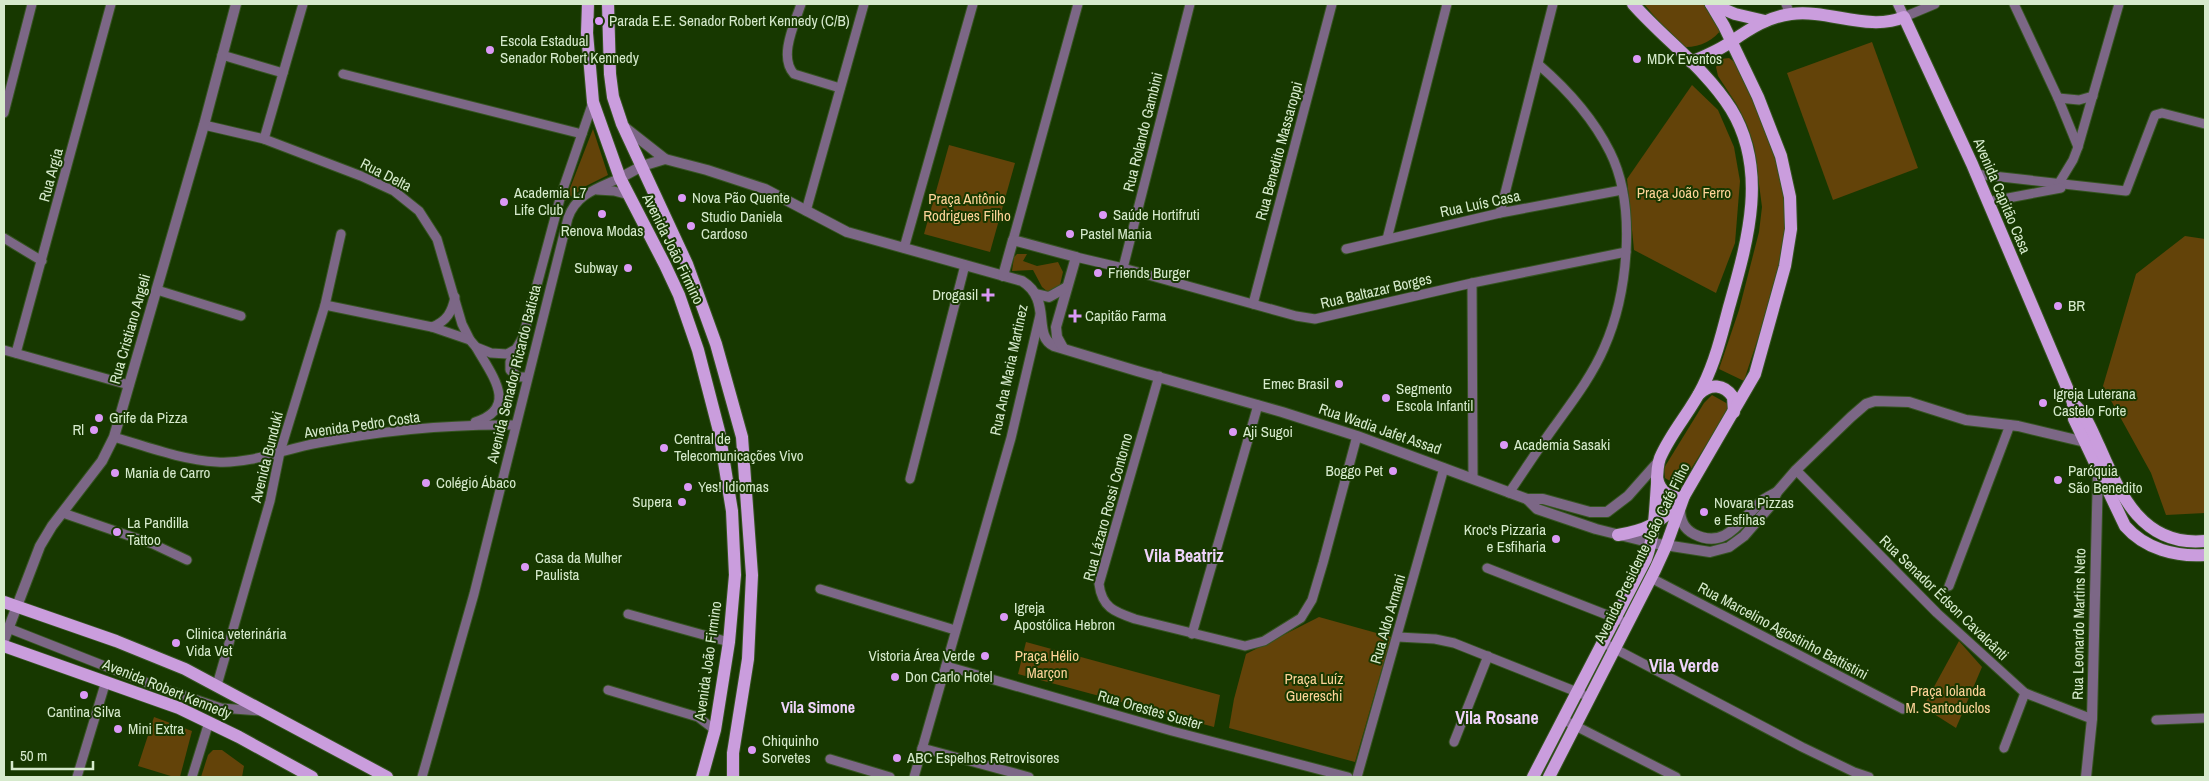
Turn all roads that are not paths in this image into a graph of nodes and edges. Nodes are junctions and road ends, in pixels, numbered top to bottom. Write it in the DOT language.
graph roads {
  1 [pos="32,4"];
  2 [pos="112,4"];
  3 [pos="236,4"];
  4 [pos="303,4"];
  5 [pos="588,4"];
  6 [pos="608,4"];
  7 [pos="801,4"];
  8 [pos="864,4"];
  9 [pos="974,4"];
  10 [pos="1078,4"];
  11 [pos="1188,4"];
  12 [pos="1332,4"];
  13 [pos="1447,4"];
  14 [pos="1553,4"];
  15 [pos="1633,4"];
  16 [pos="1711,4"];
  17 [pos="1898,4"];
  18 [pos="1934,4"];
  19 [pos="2014,4"];
  20 [pos="2119,4"];
  21 [pos="1788,9"];
  22 [pos="1904,18"];
  23 [pos="1765,21"];
  24 [pos="1731,42"];
  25 [pos="222,55"];
  26 [pos="1691,62"];
  27 [pos="1539,65"];
  28 [pos="283,73"];
  29 [pos="343,74"];
  30 [pos="840,88"];
  31 [pos="2093,96"];
  32 [pos="2058,98"];
  33 [pos="593,102"];
  34 [pos="4,113"];
  35 [pos="622,124"];
  36 [pos="2205,124"];
  37 [pos="204,125"];
  38 [pos="582,134"];
  39 [pos="264,139"];
  40 [pos="2078,147"];
  41 [pos="665,159"];
  42 [pos="642,166"];
  43 [pos="1975,174"];
  44 [pos="620,178"];
  45 [pos="2058,185"];
  46 [pos="594,190"];
  47 [pos="1622,190"];
  48 [pos="629,195"];
  49 [pos="1987,202"];
  50 [pos="806,210"];
  51 [pos="1500,213"];
  52 [pos="342,234"];
  53 [pos="4,238"];
  54 [pos="1387,239"];
  55 [pos="1013,240"];
  56 [pos="904,248"];
  57 [pos="1346,249"];
  58 [pos="1626,252"];
  59 [pos="1076,257"];
  60 [pos="42,261"];
  61 [pos="964,265"];
  62 [pos="1123,268"];
  63 [pos="1003,276"];
  64 [pos="1472,282"];
  65 [pos="1067,288"];
  66 [pos="157,290"];
  67 [pos="455,294"];
  68 [pos="1036,294"];
  69 [pos="1253,304"];
  70 [pos="325,305"];
  71 [pos="1040,315"];
  72 [pos="241,316"];
  73 [pos="432,327"];
  74 [pos="473,343"];
  75 [pos="1063,348"];
  76 [pos="516,349"];
  77 [pos="4,350"];
  78 [pos="16,353"];
  79 [pos="1159,376"];
  80 [pos="527,377"];
  81 [pos="129,385"];
  82 [pos="1699,394"];
  83 [pos="1258,405"];
  84 [pos="1734,412"];
  85 [pos="468,425"];
  86 [pos="515,425"];
  87 [pos="2010,425"];
  88 [pos="1356,436"];
  89 [pos="114,437"];
  90 [pos="2090,439"];
  91 [pos="280,452"];
  92 [pos="1659,461"];
  93 [pos="1444,468"];
  94 [pos="1796,470"];
  95 [pos="2098,471"];
  96 [pos="1473,478"];
  97 [pos="1657,478"];
  98 [pos="910,479"];
  99 [pos="1777,492"];
  100 [pos="1509,493"];
  101 [pos="1527,499"];
  102 [pos="1682,502"];
  103 [pos="63,513"];
  104 [pos="1654,525"];
  105 [pos="1618,535"];
  106 [pos="2205,541"];
  107 [pos="1652,543"];
  108 [pos="1666,546"];
  109 [pos="2205,555"];
  110 [pos="187,560"];
  111 [pos="1487,568"];
  112 [pos="1651,578"];
  113 [pos="1949,586"];
  114 [pos="820,589"];
  115 [pos="10,604"];
  116 [pos="628,614"];
  117 [pos="1614,618"];
  118 [pos="1627,624"];
  119 [pos="8,628"];
  120 [pos="955,630"];
  121 [pos="1192,634"];
  122 [pos="1398,636"];
  123 [pos="4,640"];
  124 [pos="729,642"];
  125 [pos="1602,642"];
  126 [pos="4,646"];
  127 [pos="1614,648"];
  128 [pos="1488,656"];
  129 [pos="946,666"];
  130 [pos="106,681"];
  131 [pos="217,685"];
  132 [pos="608,690"];
  133 [pos="1576,691"];
  134 [pos="2025,693"];
  135 [pos="1589,697"];
  136 [pos="1903,709"];
  137 [pos="266,712"];
  138 [pos="718,712"];
  139 [pos="698,718"];
  140 [pos="2205,718"];
  141 [pos="1562,719"];
  142 [pos="2092,719"];
  143 [pos="2156,720"];
  144 [pos="209,722"];
  145 [pos="1575,726"];
  146 [pos="715,730"];
  147 [pos="1454,742"];
  148 [pos="922,748"];
  149 [pos="2004,748"];
  150 [pos="830,759"];
  151 [pos="77,777"];
  152 [pos="192,777"];
  153 [pos="312,777"];
  154 [pos="387,777"];
  155 [pos="422,777"];
  156 [pos="702,777"];
  157 [pos="733,777"];
  158 [pos="890,777"];
  159 [pos="914,777"];
  160 [pos="1029,777"];
  161 [pos="1348,777"];
  162 [pos="1357,777"];
  163 [pos="1533,777"];
  164 [pos="1549,777"];
  165 [pos="1676,777"];
  166 [pos="1868,777"];
  167 [pos="2086,777"];
  1 -- 34 [label="street"];
  2 -- 60 [label="street, Rua Argia"];
  3 -- 25 [label="street, Rua Cristiano Angeli"];
  4 -- 28 [label="street"];
  5 -- 33 [label="main road, Avenida João Firmino"];
  6 -- 35 [label="main road, Avenida João Firmino"];
  7 -- 30 [label="street"];
  8 -- 30 [label="street"];
  9 -- 56 [label="street"];
  10 -- 55 [label="street"];
  11 -- 62 [label="street, Rua Rolando Gambini"];
  12 -- 69 [label="street, Rua Benedito Massaroppi"];
  13 -- 54 [label="street"];
  14 -- 27 [label="street"];
  15 -- 26 [label="main road, Avenida Presidente João Café Filho"];
  16 -- 23 [label="main road"];
  16 -- 24 [label="main road, Avenida Presidente João Café Filho"];
  17 -- 22 [label="main road, Avenida Capitão Casa"];
  18 -- 22 [label="street"];
  19 -- 32 [label="street"];
  20 -- 31 [label="street"];
  21 -- 22 [label="main road"];
  21 -- 23 [label="main road"];
  22 -- 43 [label="main road, Avenida Capitão Casa"];
  23 -- 24 [label="main road"];
  24 -- 26 [label="main road"];
  24 -- 84 [label="main road, Avenida Presidente João Café Filho"];
  25 -- 28 [label="street"];
  25 -- 37 [label="street, Rua Cristiano Angeli"];
  26 -- 82 [label="main road, Avenida Presidente João Café Filho"];
  27 -- 47 [label="street"];
  27 -- 51 [label="street"];
  28 -- 39 [label="street"];
  29 -- 38 [label="street"];
  30 -- 50 [label="street"];
  31 -- 32 [label="street"];
  31 -- 40 [label="street"];
  32 -- 40 [label="street"];
  33 -- 38 [label="street, Avenida Senador Ricardo Batista"];
  33 -- 44 [label="main road, Avenida João Firmino"];
  35 -- 41 [label="street, Rua Ana Maria Martinez"];
  35 -- 42 [label="main road, Avenida João Firmino"];
  36 -- 45 [label="street"];
  37 -- 39 [label="street, Rua Delta"];
  37 -- 66 [label="street, Rua Cristiano Angeli"];
  38 -- 76 [label="street, Avenida Senador Ricardo Batista"];
  39 -- 67 [label="street, Rua Delta"];
  40 -- 45 [label="street"];
  41 -- 42 [label="street"];
  41 -- 50 [label="street, Rua Ana Maria Martinez"];
  42 -- 44 [label="street"];
  42 -- 157 [label="main road, Avenida João Firmino"];
  43 -- 45 [label="street"];
  43 -- 49 [label="main road, Avenida Capitão Casa"];
  44 -- 46 [label="street, Avenida Senador Ricardo Batista"];
  44 -- 48 [label="main road, Avenida João Firmino"];
  45 -- 49 [label="street"];
  46 -- 48 [label="street"];
  46 -- 80 [label="street, Avenida Senador Ricardo Batista"];
  47 -- 51 [label="street, Rua Luís Casa"];
  47 -- 58 [label="street"];
  48 -- 124 [label="main road, Avenida João Firmino"];
  49 -- 90 [label="main road, Avenida Capitão Casa"];
  50 -- 56 [label="street, Rua Ana Maria Martinez"];
  51 -- 54 [label="street, Rua Luís Casa"];
  52 -- 70 [label="street, Avenida Bunduki"];
  53 -- 60 [label="street"];
  54 -- 57 [label="street, Rua Luís Casa"];
  55 -- 59 [label="street"];
  55 -- 63 [label="street"];
  56 -- 61 [label="street, Rua Ana Maria Martinez"];
  58 -- 64 [label="street, Rua Baltazar Borges"];
  58 -- 100 [label="street"];
  59 -- 62 [label="street, Rua Baltazar Borges"];
  59 -- 65 [label="street"];
  60 -- 78 [label="street, Rua Argia"];
  61 -- 63 [label="street, Rua Ana Maria Martinez"];
  61 -- 98 [label="street"];
  62 -- 69 [label="street, Rua Baltazar Borges"];
  63 -- 68 [label="street, Rua Ana Maria Martinez"];
  64 -- 69 [label="street, Rua Baltazar Borges"];
  64 -- 96 [label="street"];
  65 -- 68 [label="street"];
  65 -- 75 [label="street"];
  66 -- 72 [label="street"];
  66 -- 81 [label="street, Rua Cristiano Angeli"];
  67 -- 73 [label="street"];
  67 -- 74 [label="street, Rua Delta"];
  68 -- 71 [label="street, Rua Ana Maria Martinez"];
  70 -- 73 [label="street, Avenida Senador Ricardo Batista"];
  70 -- 91 [label="street, Avenida Bunduki"];
  71 -- 75 [label="street, Rua Wadia Jafet Assad"];
  71 -- 120 [label="street, Rua Ana Maria Martinez"];
  73 -- 74 [label="street, Avenida Senador Ricardo Batista"];
  74 -- 76 [label="street, Avenida Senador Ricardo Batista"];
  74 -- 85 [label="street, Rua Delta"];
  75 -- 79 [label="street, Rua Wadia Jafet Assad"];
  76 -- 80 [label="street"];
  77 -- 78 [label="street"];
  78 -- 81 [label="street"];
  79 -- 83 [label="street, Rua Wadia Jafet Assad"];
  79 -- 121 [label="street, Rua Lázaro Rossi Contorno"];
  80 -- 86 [label="street, Avenida Senador Ricardo Batista"];
  81 -- 89 [label="street, Rua Cristiano Angeli"];
  82 -- 84 [label="main road"];
  82 -- 92 [label="main road, Avenida Presidente João Café Filho"];
  83 -- 88 [label="street, Rua Wadia Jafet Assad"];
  83 -- 121 [label="street"];
  84 -- 102 [label="main road, Avenida Presidente João Café Filho"];
  85 -- 86 [label="street"];
  85 -- 91 [label="street, Avenida Pedro Costa"];
  86 -- 155 [label="street, Avenida Senador Ricardo Batista"];
  87 -- 90 [label="street, Rua Wadia Jafet Assad"];
  87 -- 94 [label="street, Rua Wadia Jafet Assad"];
  87 -- 113 [label="street"];
  88 -- 93 [label="street, Rua Wadia Jafet Assad"];
  88 -- 121 [label="street, Rua Lázaro Rossi Contorno"];
  89 -- 91 [label="street, Avenida Pedro Costa"];
  89 -- 103 [label="street, Rua Cristiano Angeli"];
  90 -- 95 [label="main road, Avenida Capitão Casa"];
  90 -- 106 [label="main road, Avenida Capitão Casa"];
  91 -- 131 [label="street, Avenida Bunduki"];
  92 -- 97 [label="main road, Avenida Presidente João Café Filho"];
  92 -- 101 [label="street, Rua Wadia Jafet Assad"];
  93 -- 96 [label="street, Rua Wadia Jafet Assad"];
  93 -- 122 [label="street, Rua Aldo Armani"];
  94 -- 99 [label="street, Rua Wadia Jafet Assad"];
  94 -- 134 [label="street, Rua Senador Édson Cavalcânti"];
  95 -- 109 [label="main road, Avenida Capitão Casa"];
  95 -- 142 [label="street, Rua Leonardo Martins Neto"];
  96 -- 100 [label="street, Rua Wadia Jafet Assad"];
  97 -- 102 [label="main road"];
  97 -- 104 [label="main road, Avenida Presidente João Café Filho"];
  99 -- 102 [label="street, Rua Wadia Jafet Assad"];
  99 -- 108 [label="street, Rua Wadia Jafet Assad"];
  100 -- 101 [label="street, Rua Wadia Jafet Assad"];
  101 -- 105 [label="street, Rua Wadia Jafet Assad"];
  102 -- 104 [label="main road"];
  102 -- 108 [label="main road, Avenida Presidente João Café Filho"];
  103 -- 110 [label="street"];
  103 -- 115 [label="street, Rua Cristiano Angeli"];
  104 -- 105 [label="main road"];
  104 -- 107 [label="main road, Avenida Presidente João Café Filho"];
  105 -- 107 [label="street, Rua Wadia Jafet Assad"];
  107 -- 108 [label="street, Rua Wadia Jafet Assad"];
  107 -- 117 [label="main road, Avenida Presidente João Café Filho"];
  108 -- 112 [label="main road, Avenida Presidente João Café Filho"];
  111 -- 117 [label="street"];
  112 -- 118 [label="main road, Avenida Presidente João Café Filho"];
  112 -- 136 [label="street, Rua Marcelino Agostinho Battistini"];
  114 -- 120 [label="street"];
  115 -- 119 [label="street, Rua Cristiano Angeli"];
  115 -- 131 [label="main road, Avenida Robert Kennedy"];
  116 -- 124 [label="street"];
  117 -- 118 [label="street"];
  117 -- 125 [label="main road, Avenida Presidente João Café Filho"];
  118 -- 127 [label="main road, Avenida Presidente João Café Filho"];
  119 -- 123 [label="street, Rua Cristiano Angeli"];
  119 -- 137 [label="street, Avenida Robert Kennedy"];
  120 -- 129 [label="street, Rua Ana Maria Martinez"];
  122 -- 128 [label="street"];
  122 -- 162 [label="street, Rua Aldo Armani"];
  124 -- 138 [label="main road, Avenida João Firmino"];
  125 -- 127 [label="street"];
  125 -- 133 [label="main road, Avenida Presidente João Café Filho"];
  126 -- 130 [label="main road, Avenida Robert Kennedy"];
  127 -- 135 [label="main road, Avenida Presidente João Café Filho"];
  127 -- 166 [label="street"];
  128 -- 133 [label="street"];
  128 -- 147 [label="street"];
  129 -- 148 [label="street, Rua Ana Maria Martinez"];
  129 -- 161 [label="street, Rua Orestes Suster"];
  130 -- 144 [label="main road, Avenida Robert Kennedy"];
  130 -- 151 [label="street"];
  131 -- 137 [label="main road, Avenida Robert Kennedy"];
  132 -- 139 [label="street"];
  133 -- 135 [label="street"];
  133 -- 141 [label="main road, Avenida Presidente João Café Filho"];
  134 -- 142 [label="street, Rua Senador Édson Cavalcânti"];
  134 -- 149 [label="street"];
  135 -- 145 [label="main road, Avenida Presidente João Café Filho"];
  137 -- 154 [label="main road, Avenida Robert Kennedy"];
  138 -- 139 [label="street"];
  138 -- 146 [label="main road, Avenida João Firmino"];
  139 -- 146 [label="street"];
  140 -- 143 [label="street"];
  141 -- 145 [label="street"];
  141 -- 163 [label="main road, Avenida Presidente João Café Filho"];
  142 -- 167 [label="street, Rua Leonardo Martins Neto"];
  144 -- 152 [label="street"];
  144 -- 153 [label="main road, Avenida Robert Kennedy"];
  145 -- 164 [label="main road, Avenida Presidente João Café Filho"];
  145 -- 165 [label="street"];
  146 -- 156 [label="main road, Avenida João Firmino"];
  148 -- 159 [label="street, Rua Ana Maria Martinez"];
  148 -- 160 [label="street"];
  150 -- 158 [label="street"];
}
